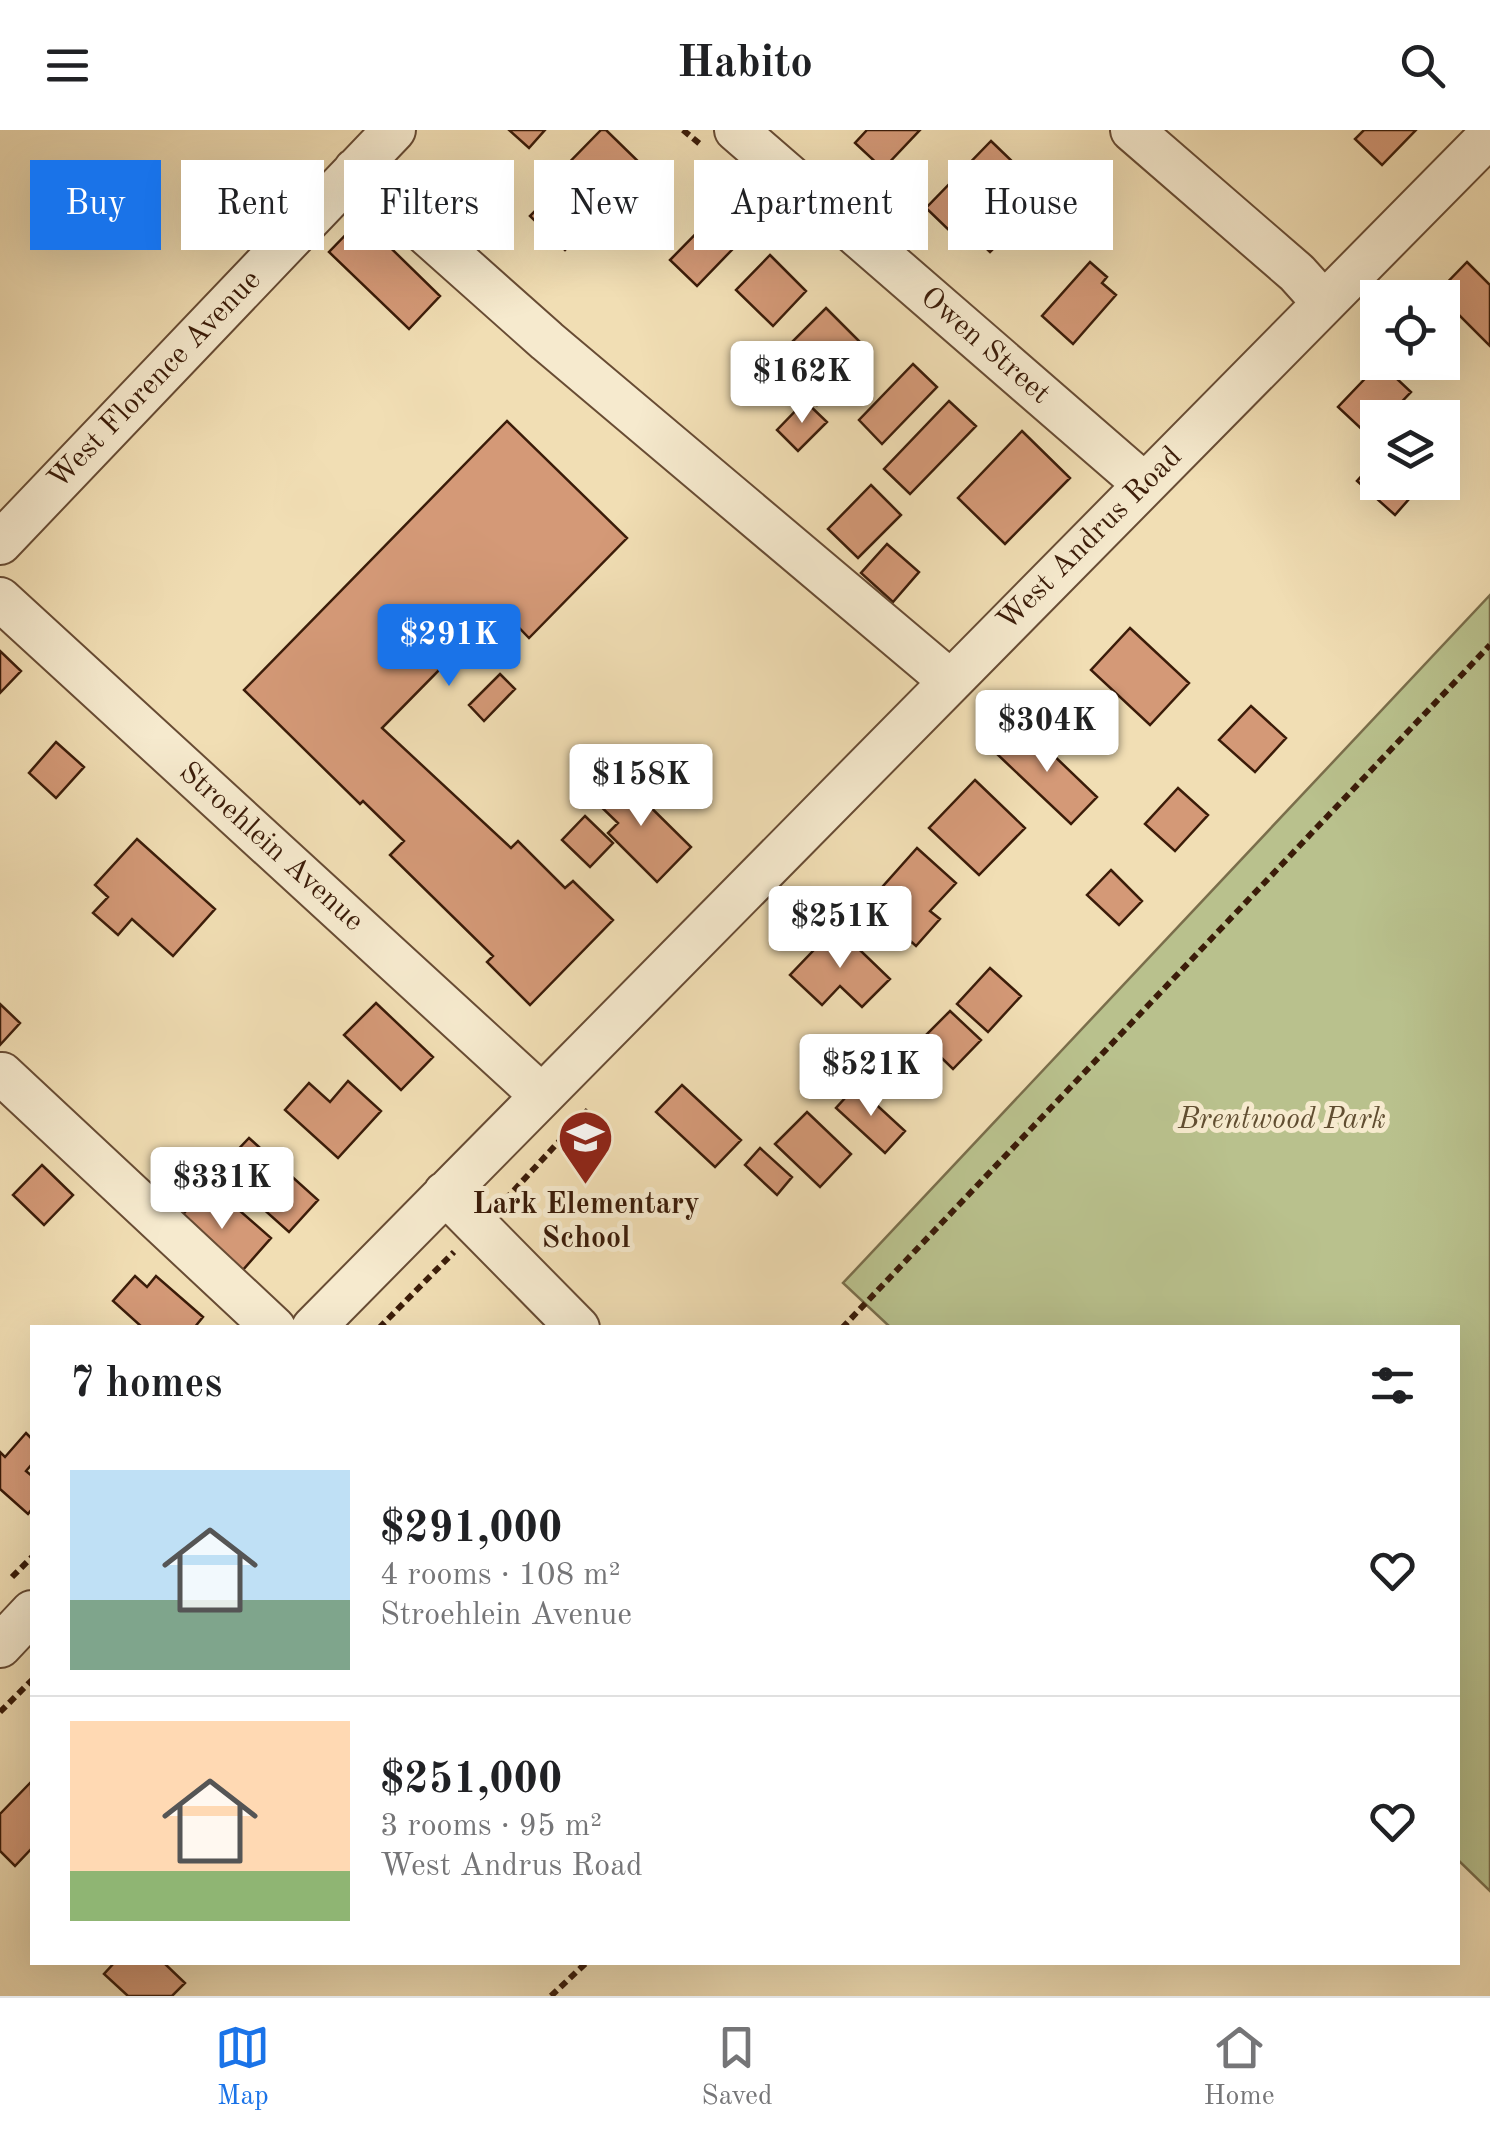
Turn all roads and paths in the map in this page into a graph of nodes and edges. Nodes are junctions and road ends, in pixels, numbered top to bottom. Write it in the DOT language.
graph roads {
  1 [pos="394,130"];
  2 [pos="736,130"];
  3 [pos="1132,130"];
  4 [pos="1490,135"];
  5 [pos="365,160"];
  6 [pos="344,182"];
  7 [pos="445,250"];
  8 [pos="1324,302"];
  9 [pos="1144,484"];
  10 [pos="0,543"];
  11 [pos="0,599"];
  12 [pos="1490,645"];
  13 [pos="950,681"];
  14 [pos="2,1074"];
  15 [pos="541,1095"];
  16 [pos="445,1193"];
  17 [pos="271,1325"];
  18 [pos="316,1325"];
  19 [pos="575,1325"];
  20 [pos="845,1325"];
  21 [pos="30,1614"];
  22 [pos="0,1646"];
  23 [pos="30,1682"];
  24 [pos="0,1712"];
  25 [pos="584,1965"];
  26 [pos="551,1996"];
  1 -- 5 [label="street, West Florence Avenue"];
  2 -- 9 [label="street, Owen Street"];
  3 -- 8 [label="street"];
  4 -- 8 [label="street, West Andrus Road"];
  6 -- 10 [label="street, West Florence Avenue"];
  7 -- 13 [label="street"];
  8 -- 9 [label="street, West Andrus Road"];
  9 -- 13 [label="street, West Andrus Road"];
  11 -- 15 [label="street, Stroehlein Avenue"];
  12 -- 20 [label="path"];
  13 -- 15 [label="street, West Andrus Road"];
  14 -- 17 [label="street"];
  15 -- 16 [label="street, West Andrus Road"];
  16 -- 18 [label="street, West Andrus Road"];
  16 -- 19 [label="street"];
  21 -- 22 [label="street"];
  23 -- 24 [label="path"];
  25 -- 26 [label="path"];
}
